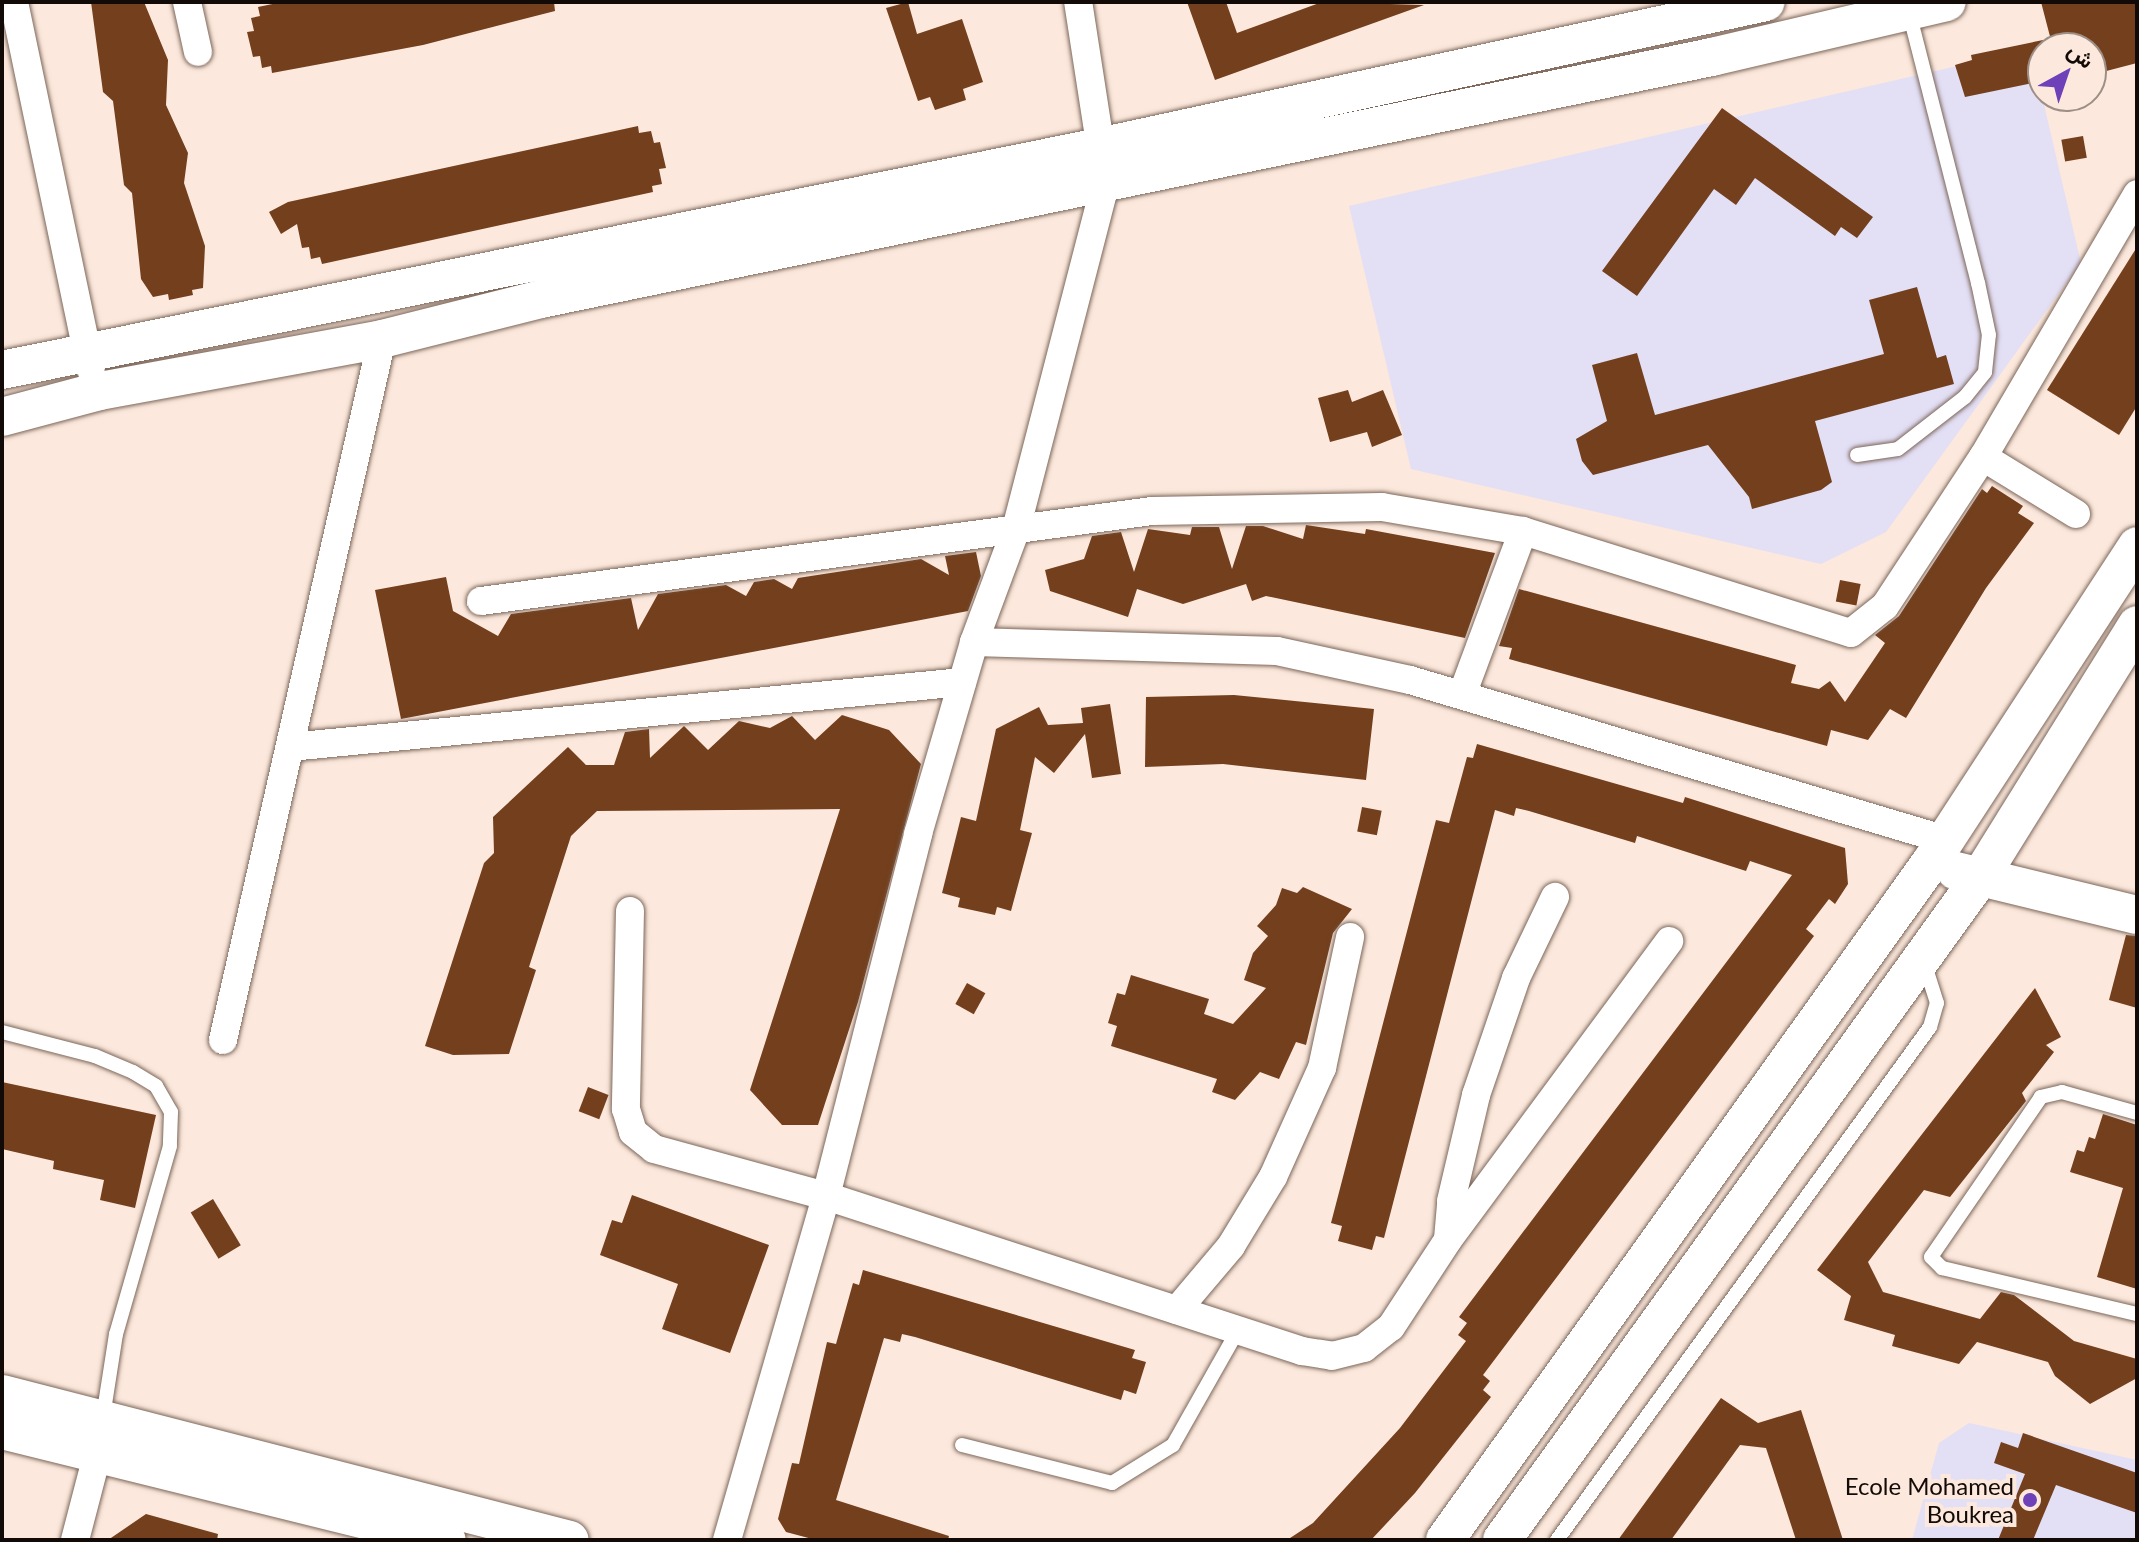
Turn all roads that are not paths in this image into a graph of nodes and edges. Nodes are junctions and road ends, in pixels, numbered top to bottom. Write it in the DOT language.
graph roads {
  1 [pos="14,2"];
  2 [pos="187,2"];
  3 [pos="1078,2"];
  4 [pos="1766,2"];
  5 [pos="1947,2"];
  6 [pos="1908,11"];
  7 [pos="198,52"];
  8 [pos="1105,164"];
  9 [pos="2137,194"];
  10 [pos="382,339"];
  11 [pos="84,352"];
  12 [pos="2,370"];
  13 [pos="100,391"];
  14 [pos="2,417"];
  15 [pos="1857,455"];
  16 [pos="1983,457"];
  17 [pos="2076,514"];
  18 [pos="1016,529"];
  19 [pos="1523,531"];
  20 [pos="2137,546"];
  21 [pos="481,601"];
  22 [pos="2137,625"];
  23 [pos="974,642"];
  24 [pos="962,682"];
  25 [pos="1462,695"];
  26 [pos="290,747"];
  27 [pos="1938,851"];
  28 [pos="1979,879"];
  29 [pos="1555,897"];
  30 [pos="630,911"];
  31 [pos="2137,915"];
  32 [pos="1350,937"];
  33 [pos="1669,941"];
  34 [pos="1923,957"];
  35 [pos="2,1032"];
  36 [pos="223,1040"];
  37 [pos="2137,1113"];
  38 [pos="826,1196"];
  39 [pos="1448,1240"];
  40 [pos="1177,1310"];
  41 [pos="2137,1314"];
  42 [pos="1238,1330"];
  43 [pos="2,1394"];
  44 [pos="2,1430"];
  45 [pos="102,1437"];
  46 [pos="962,1445"];
  47 [pos="75,1540"];
  48 [pos="447,1540"];
  49 [pos="570,1540"];
  50 [pos="727,1540"];
  51 [pos="1445,1540"];
  52 [pos="1502,1540"];
  53 [pos="1557,1540"];
  1 -- 11 [label="street"];
  2 -- 7 [label="street"];
  3 -- 8 [label="street"];
  4 -- 8 [label="street"];
  5 -- 6 [label="street"];
  6 -- 8 [label="street"];
  6 -- 15 [label="lane"];
  8 -- 10 [label="street"];
  8 -- 11 [label="street"];
  8 -- 18 [label="street"];
  9 -- 16 [label="street"];
  10 -- 13 [label="street"];
  10 -- 26 [label="street"];
  11 -- 12 [label="street"];
  11 -- 13 [label="street"];
  13 -- 14 [label="street"];
  16 -- 17 [label="street"];
  16 -- 19 [label="street"];
  18 -- 19 [label="street"];
  18 -- 21 [label="street"];
  18 -- 23 [label="street"];
  19 -- 25 [label="street"];
  20 -- 27 [label="street"];
  22 -- 28 [label="street"];
  23 -- 24 [label="street"];
  23 -- 25 [label="street"];
  24 -- 26 [label="street"];
  24 -- 38 [label="street"];
  25 -- 27 [label="street"];
  26 -- 36 [label="street"];
  27 -- 28 [label="street"];
  27 -- 51 [label="street"];
  28 -- 31 [label="street"];
  28 -- 34 [label="street"];
  29 -- 39 [label="street"];
  30 -- 38 [label="street"];
  32 -- 40 [label="street"];
  33 -- 39 [label="street"];
  34 -- 52 [label="street"];
  34 -- 53 [label="lane"];
  35 -- 45 [label="lane"];
  37 -- 41 [label="lane"];
  38 -- 40 [label="street"];
  38 -- 50 [label="street"];
  39 -- 42 [label="street"];
  40 -- 42 [label="street"];
  42 -- 46 [label="lane"];
  43 -- 45 [label="street"];
  44 -- 45 [label="street"];
  45 -- 47 [label="street"];
  45 -- 48 [label="street"];
  45 -- 49 [label="street"];
}
